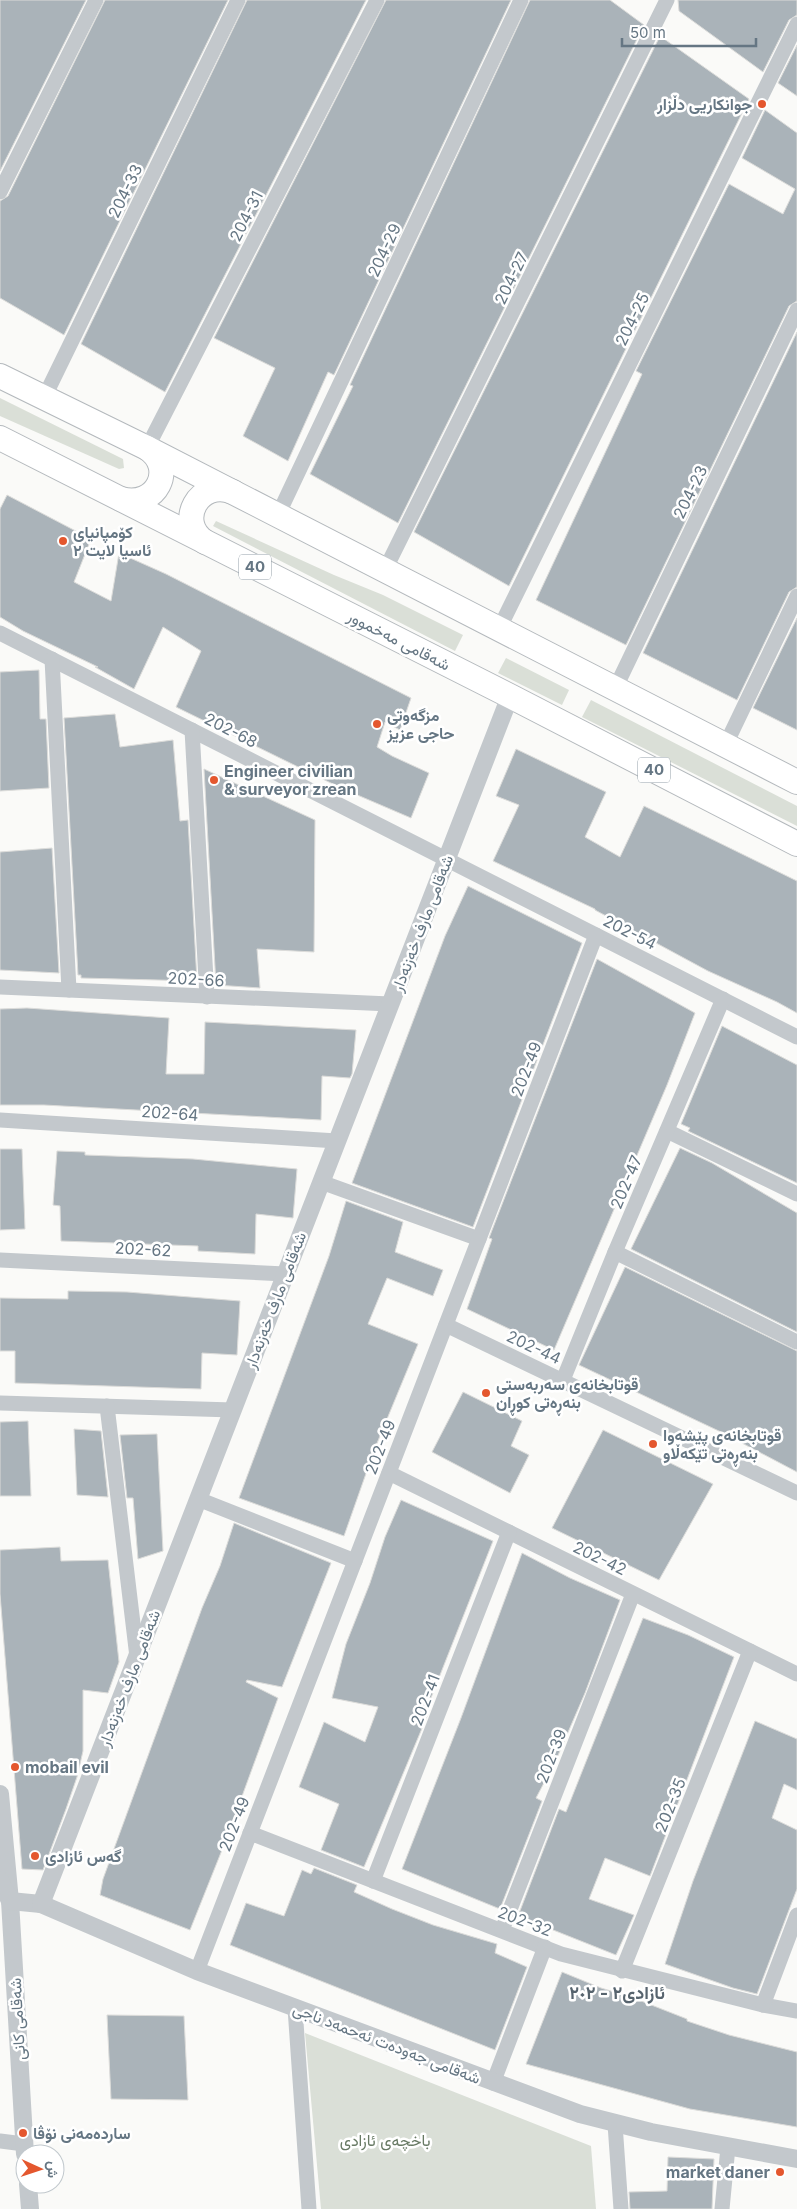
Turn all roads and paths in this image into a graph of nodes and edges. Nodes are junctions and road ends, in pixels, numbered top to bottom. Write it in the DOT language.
graph roads {
  1 [pos="96,0"];
  2 [pos="238,0"];
  3 [pos="377,0"];
  4 [pos="522,0"];
  5 [pos="667,0"];
  6 [pos="797,24"];
  7 [pos="0,192"];
  8 [pos="797,310"];
  9 [pos="0,376"];
  10 [pos="44,398"];
  11 [pos="0,438"];
  12 [pos="147,448"];
  13 [pos="235,493"];
  14 [pos="121,500"];
  15 [pos="278,515"];
  16 [pos="205,542"];
  17 [pos="385,570"];
  18 [pos="797,596"];
  19 [pos="499,629"];
  20 [pos="0,632"];
  21 [pos="52,659"];
  22 [pos="615,689"];
  23 [pos="510,696"];
  24 [pos="192,730"];
  25 [pos="726,746"];
  26 [pos="797,782"];
  27 [pos="797,844"];
  28 [pos="447,859"];
  29 [pos="596,934"];
  30 [pos="0,987"];
  31 [pos="69,990"];
  32 [pos="207,997"];
  33 [pos="722,999"];
  34 [pos="390,1004"];
  35 [pos="797,1037"];
  36 [pos="0,1120"];
  37 [pos="667,1131"];
  38 [pos="337,1141"];
  39 [pos="321,1182"];
  40 [pos="797,1194"];
  41 [pos="479,1239"];
  42 [pos="615,1252"];
  43 [pos="0,1260"];
  44 [pos="285,1274"];
  45 [pos="446,1325"];
  46 [pos="797,1342"];
  47 [pos="563,1380"];
  48 [pos="0,1404"];
  49 [pos="106,1406"];
  50 [pos="233,1410"];
  51 [pos="389,1473"];
  52 [pos="797,1493"];
  53 [pos="198,1499"];
  54 [pos="509,1532"];
  55 [pos="355,1561"];
  56 [pos="633,1594"];
  57 [pos="750,1651"];
  58 [pos="137,1657"];
  59 [pos="796,1671"];
  60 [pos="0,1794"];
  61 [pos="250,1833"];
  62 [pos="0,1880"];
  63 [pos="373,1881"];
  64 [pos="10,1901"];
  65 [pos="41,1904"];
  66 [pos="797,1915"];
  67 [pos="502,1930"];
  68 [pos="545,1947"];
  69 [pos="197,1971"];
  70 [pos="622,1971"];
  71 [pos="763,2005"];
  72 [pos="295,2008"];
  73 [pos="797,2011"];
  74 [pos="494,2083"];
  75 [pos="615,2124"];
  76 [pos="0,2141"];
  77 [pos="25,2144"];
  78 [pos="15,2146"];
  79 [pos="728,2147"];
  80 [pos="797,2159"];
  81 [pos="29,2194"];
  82 [pos="30,2209"];
  83 [pos="309,2209"];
  84 [pos="621,2209"];
  85 [pos="722,2209"];
  1 -- 7 [label="street"];
  2 -- 10 [label="street, 204-33"];
  3 -- 12 [label="street, 204-31"];
  4 -- 15 [label="street, 204-29"];
  5 -- 17 [label="street, 204-27"];
  6 -- 19 [label="street, 204-25"];
  8 -- 22 [label="street, 204-23"];
  9 -- 10 [label="highway"];
  10 -- 12 [label="highway"];
  11 -- 14 [label="highway, شەقامی مەخموور / 40"];
  12 -- 13 [label="highway"];
  12 -- 14 [label="highway"];
  13 -- 15 [label="highway"];
  13 -- 16 [label="highway"];
  14 -- 16 [label="highway, شەقامی مەخموور / 40"];
  15 -- 17 [label="highway"];
  16 -- 23 [label="highway, شەقامی مەخموور / 40"];
  17 -- 19 [label="highway"];
  18 -- 25 [label="street"];
  19 -- 22 [label="highway"];
  20 -- 21 [label="street, 202-68"];
  21 -- 24 [label="street, 202-68"];
  21 -- 31 [label="street"];
  22 -- 25 [label="highway"];
  23 -- 27 [label="highway, شەقامی مەخموور / 40"];
  23 -- 28 [label="street, شەقامی مارف خەزنەدار"];
  24 -- 28 [label="street, 202-68"];
  24 -- 32 [label="street"];
  25 -- 26 [label="highway"];
  28 -- 29 [label="street, 202-54"];
  28 -- 34 [label="street, شەقامی مارف خەزنەدار"];
  29 -- 33 [label="street, 202-54"];
  29 -- 41 [label="street, 202-49"];
  30 -- 31 [label="street, 202-66"];
  31 -- 32 [label="street, 202-66"];
  32 -- 34 [label="street, 202-66"];
  33 -- 35 [label="street, 202-54"];
  33 -- 37 [label="street, 202-47"];
  34 -- 38 [label="street, شەقامی مارف خەزنەدار"];
  36 -- 38 [label="street, 202-64"];
  37 -- 40 [label="street"];
  37 -- 42 [label="street, 202-47"];
  38 -- 39 [label="street, شەقامی مارف خەزنەدار"];
  39 -- 41 [label="street"];
  39 -- 44 [label="street, شەقامی مارف خەزنەدار"];
  41 -- 45 [label="street, 202-49"];
  42 -- 46 [label="street"];
  42 -- 47 [label="street, 202-47"];
  43 -- 44 [label="street, 202-62"];
  44 -- 50 [label="street, شەقامی مارف خەزنەدار"];
  45 -- 47 [label="street, 202-44"];
  45 -- 51 [label="street, 202-49"];
  47 -- 52 [label="street, 202-44"];
  48 -- 49 [label="street"];
  49 -- 50 [label="street"];
  49 -- 58 [label="street"];
  50 -- 53 [label="street, شەقامی مارف خەزنەدار"];
  51 -- 54 [label="street, 202-42"];
  51 -- 55 [label="street, 202-49"];
  53 -- 55 [label="street"];
  53 -- 58 [label="street, شەقامی مارف خەزنەدار"];
  54 -- 56 [label="street, 202-42"];
  54 -- 63 [label="street, 202-41"];
  55 -- 61 [label="street, 202-49"];
  56 -- 57 [label="street, 202-42"];
  56 -- 67 [label="street, 202-39"];
  57 -- 59 [label="street, 202-42"];
  57 -- 70 [label="street, 202-35"];
  58 -- 65 [label="street, شەقامی مارف خەزنەدار"];
  60 -- 64 [label="street, شەقامی کانی"];
  61 -- 63 [label="street, 202-32"];
  61 -- 69 [label="street, 202-49"];
  62 -- 64 [label="street"];
  63 -- 67 [label="street, 202-32"];
  64 -- 65 [label="street, شەقامی جەودەت ئەحمەد ناجی"];
  64 -- 77 [label="street, شەقامی کانی"];
  65 -- 69 [label="street, شەقامی جەودەت ئەحمەد ناجی"];
  66 -- 71 [label="street"];
  67 -- 68 [label="street, 202-32"];
  68 -- 70 [label="street, 202-32"];
  68 -- 74 [label="street"];
  69 -- 72 [label="street, شەقامی جەودەت ئەحمەد ناجی"];
  70 -- 71 [label="street, 202-32"];
  71 -- 73 [label="street, 202-32"];
  72 -- 74 [label="street, شەقامی جەودەت ئەحمەد ناجی"];
  72 -- 83 [label="street"];
  74 -- 75 [label="street, شەقامی جەودەت ئەحمەد ناجی"];
  75 -- 79 [label="street, شەقامی جەودەت ئەحمەد ناجی"];
  75 -- 84 [label="street"];
  76 -- 78 [label="street"];
  79 -- 80 [label="street, شەقامی جەودەت ئەحمەد ناجی"];
  79 -- 85 [label="street"];
  81 -- 82 [label="street"];
}
